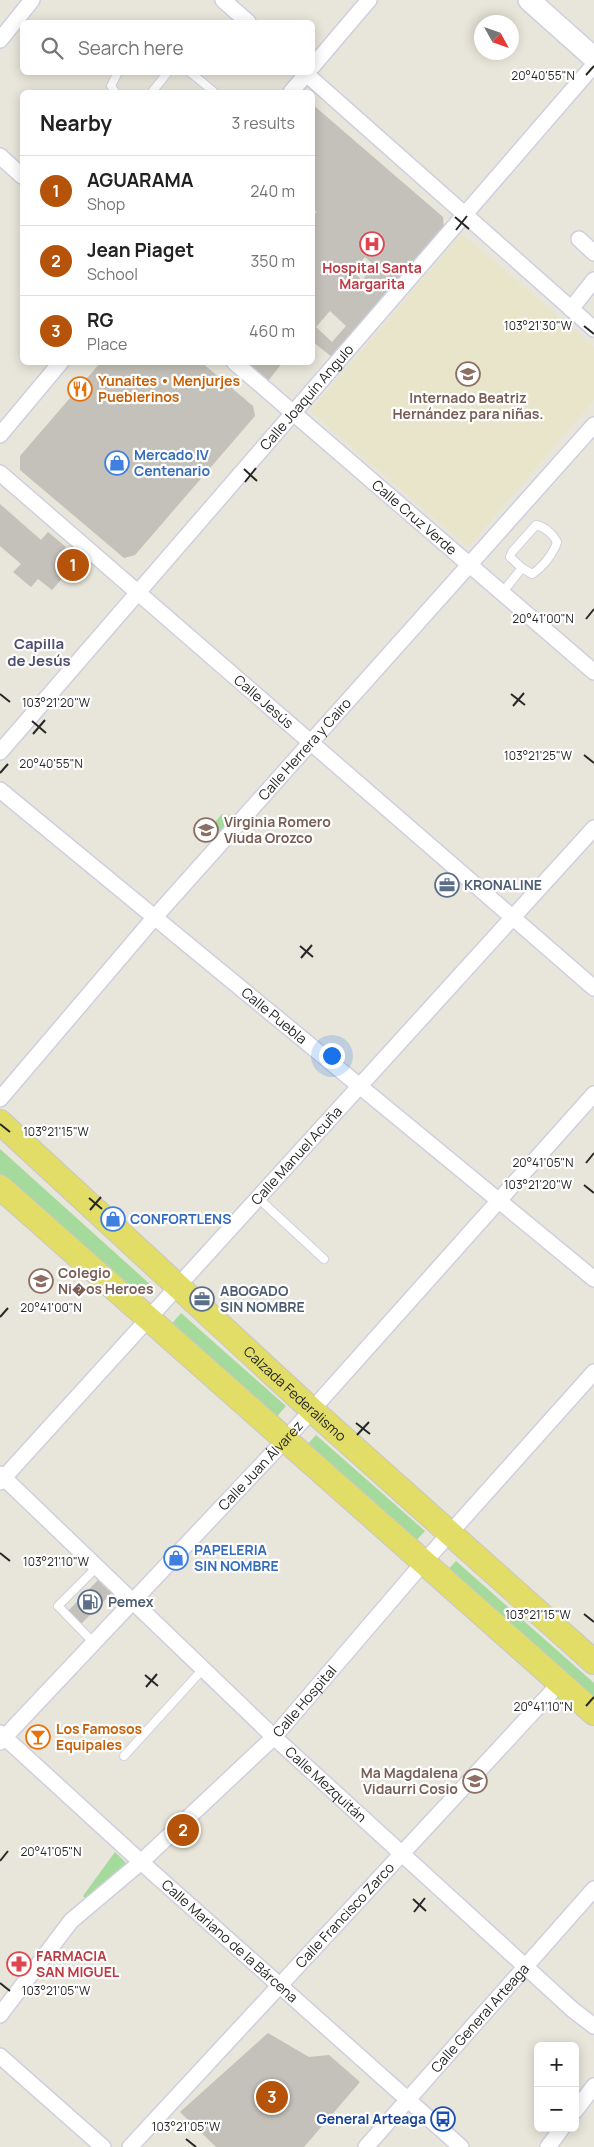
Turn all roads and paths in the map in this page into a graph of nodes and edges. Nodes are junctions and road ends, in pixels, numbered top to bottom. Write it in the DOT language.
graph roads {
  1 [pos="32,0"];
  2 [pos="223,0"];
  3 [pos="369,0"];
  4 [pos="529,0"];
  5 [pos="246,20"];
  6 [pos="0,40"];
  7 [pos="594,58"];
  8 [pos="315,64"];
  9 [pos="594,64"];
  10 [pos="116,75"];
  11 [pos="166,75"];
  12 [pos="193,75"];
  13 [pos="305,75"];
  14 [pos="311,75"];
  15 [pos="206,86"];
  16 [pos="114,90"];
  17 [pos="154,90"];
  18 [pos="202,90"];
  19 [pos="211,90"];
  20 [pos="293,90"];
  21 [pos="0,156"];
  22 [pos="20,174"];
  23 [pos="464,214"];
  24 [pos="579,239"];
  25 [pos="594,253"];
  26 [pos="594,280"];
  27 [pos="571,309"];
  28 [pos="594,329"];
  29 [pos="58,365"];
  30 [pos="237,365"];
  31 [pos="292,413"];
  32 [pos="594,425"];
  33 [pos="0,434"];
  34 [pos="0,473"];
  35 [pos="468,564"];
  36 [pos="522,568"];
  37 [pos="502,593"];
  38 [pos="137,594"];
  39 [pos="594,672"];
  40 [pos="309,743"];
  41 [pos="0,752"];
  42 [pos="0,790"];
  43 [pos="594,828"];
  44 [pos="154,918"];
  45 [pos="512,919"];
  46 [pos="594,988"];
  47 [pos="359,1087"];
  48 [pos="594,1094"];
  49 [pos="0,1099"];
  50 [pos="0,1122"];
  51 [pos="0,1187"];
  52 [pos="258,1198"];
  53 [pos="499,1201"];
  54 [pos="324,1259"];
  55 [pos="594,1279"];
  56 [pos="178,1285"];
  57 [pos="148,1318"];
  58 [pos="594,1372"];
  59 [pos="312,1410"];
  60 [pos="286,1439"];
  61 [pos="1,1478"];
  62 [pos="450,1534"];
  63 [pos="425,1562"];
  64 [pos="97,1567"];
  65 [pos="133,1602"];
  66 [pos="94,1643"];
  67 [pos="592,1655"];
  68 [pos="204,1669"];
  69 [pos="560,1683"];
  70 [pos="594,1713"];
  71 [pos="274,1737"];
  72 [pos="2,1738"];
  73 [pos="124,1756"];
  74 [pos="402,1854"];
  75 [pos="141,1862"];
  76 [pos="594,1889"];
  77 [pos="525,1967"];
  78 [pos="280,1986"];
  79 [pos="0,2015"];
  80 [pos="594,2026"];
  81 [pos="0,2056"];
  82 [pos="594,2086"];
  83 [pos="408,2100"];
  84 [pos="579,2106"];
  85 [pos="559,2132"];
  86 [pos="103,2147"];
  87 [pos="130,2147"];
  88 [pos="366,2147"];
  89 [pos="460,2147"];
  90 [pos="548,2147"];
  1 -- 6 [label="street"];
  2 -- 5 [label="street"];
  3 -- 8 [label="street"];
  4 -- 7 [label="main road"];
  9 -- 23 [label="street, Calle Joaquín Angulo"];
  10 -- 16 [label="lane"];
  11 -- 17 [label="lane"];
  12 -- 15 [label="lane"];
  13 -- 20 [label="street"];
  14 -- 23 [label="street"];
  15 -- 18 [label="lane"];
  15 -- 19 [label="lane"];
  21 -- 22 [label="street"];
  23 -- 27 [label="street"];
  23 -- 31 [label="street, Calle Joaquín Angulo"];
  24 -- 25 [label="street"];
  26 -- 27 [label="street"];
  27 -- 28 [label="street"];
  29 -- 33 [label="street"];
  30 -- 31 [label="street, Calle Cruz Verde"];
  31 -- 35 [label="street, Calle Cruz Verde"];
  31 -- 38 [label="street, Calle Joaquín Angulo"];
  32 -- 35 [label="street, Calle Herrera y Cairo"];
  34 -- 38 [label="street, Calle Jesús"];
  35 -- 37 [label="street, Calle Cruz Verde"];
  35 -- 40 [label="street, Calle Herrera y Cairo"];
  36 -- 36 [label="lane"];
  36 -- 37 [label="lane"];
  37 -- 39 [label="street, Calle Cruz Verde"];
  38 -- 40 [label="street, Calle Jesús"];
  38 -- 41 [label="street, Calle Joaquín Angulo"];
  40 -- 44 [label="street, Calle Herrera y Cairo"];
  40 -- 45 [label="street, Calle Jesús"];
  42 -- 44 [label="street, Calle Puebla"];
  43 -- 45 [label="street, Calle Manuel Acuña"];
  44 -- 47 [label="street, Calle Puebla"];
  44 -- 49 [label="street, Calle Herrera y Cairo"];
  45 -- 46 [label="street, Calle Jesús"];
  45 -- 47 [label="street, Calle Manuel Acuña"];
  47 -- 52 [label="street, Calle Manuel Acuña"];
  47 -- 53 [label="street, Calle Puebla"];
  48 -- 53 [label="street, Calle Juan Álvarez"];
  50 -- 56 [label="main road, Calzada Federalismo"];
  51 -- 57 [label="main road"];
  52 -- 54 [label="lane"];
  52 -- 56 [label="street, Calle Manuel Acuña"];
  53 -- 55 [label="street, Calle Puebla"];
  53 -- 59 [label="street, Calle Juan Álvarez"];
  56 -- 57 [label="street, Calle Manuel Acuña"];
  56 -- 59 [label="main road, Calzada Federalismo"];
  57 -- 60 [label="main road"];
  57 -- 61 [label="street, Calle Manuel Acuña"];
  58 -- 62 [label="street, Calle Hospital"];
  59 -- 60 [label="street, Calle Juan Álvarez"];
  59 -- 62 [label="main road, Calzada Federalismo"];
  60 -- 63 [label="main road"];
  60 -- 65 [label="street, Calle Juan Álvarez"];
  61 -- 64 [label="street, Calle Mezquitán"];
  62 -- 63 [label="street, Calle Hospital"];
  62 -- 67 [label="main road, Calzada Federalismo"];
  63 -- 69 [label="main road"];
  63 -- 71 [label="street, Calle Hospital"];
  64 -- 65 [label="street, Calle Mezquitán"];
  64 -- 66 [label="lane"];
  65 -- 66 [label="street, Calle Juan Álvarez"];
  65 -- 68 [label="street, Calle Mezquitán"];
  66 -- 72 [label="street, Calle Juan Álvarez"];
  68 -- 71 [label="street, Calle Mezquitán"];
  68 -- 73 [label="lane"];
  69 -- 70 [label="main road"];
  69 -- 74 [label="street, Calle Francisco Zarco"];
  71 -- 74 [label="street, Calle Mezquitán"];
  71 -- 75 [label="street, Calle Hospital"];
  72 -- 75 [label="street, Calle Mariano de la Bárcena"];
  74 -- 77 [label="street, Calle Mezquitán"];
  74 -- 78 [label="street, Calle Francisco Zarco"];
  75 -- 78 [label="street, Calle Mariano de la Bárcena"];
  75 -- 79 [label="street, Calle Hospital"];
  76 -- 77 [label="street, Calle General Arteaga"];
  77 -- 80 [label="street, Calle Mezquitán"];
  77 -- 83 [label="street, Calle General Arteaga"];
  78 -- 83 [label="street, Calle Mariano de la Bárcena"];
  78 -- 87 [label="street, Calle Francisco Zarco"];
  81 -- 86 [label="street"];
  82 -- 84 [label="street"];
  83 -- 88 [label="street, Calle General Arteaga"];
  83 -- 89 [label="street, Calle Mariano de la Bárcena"];
  85 -- 90 [label="street"];
}
